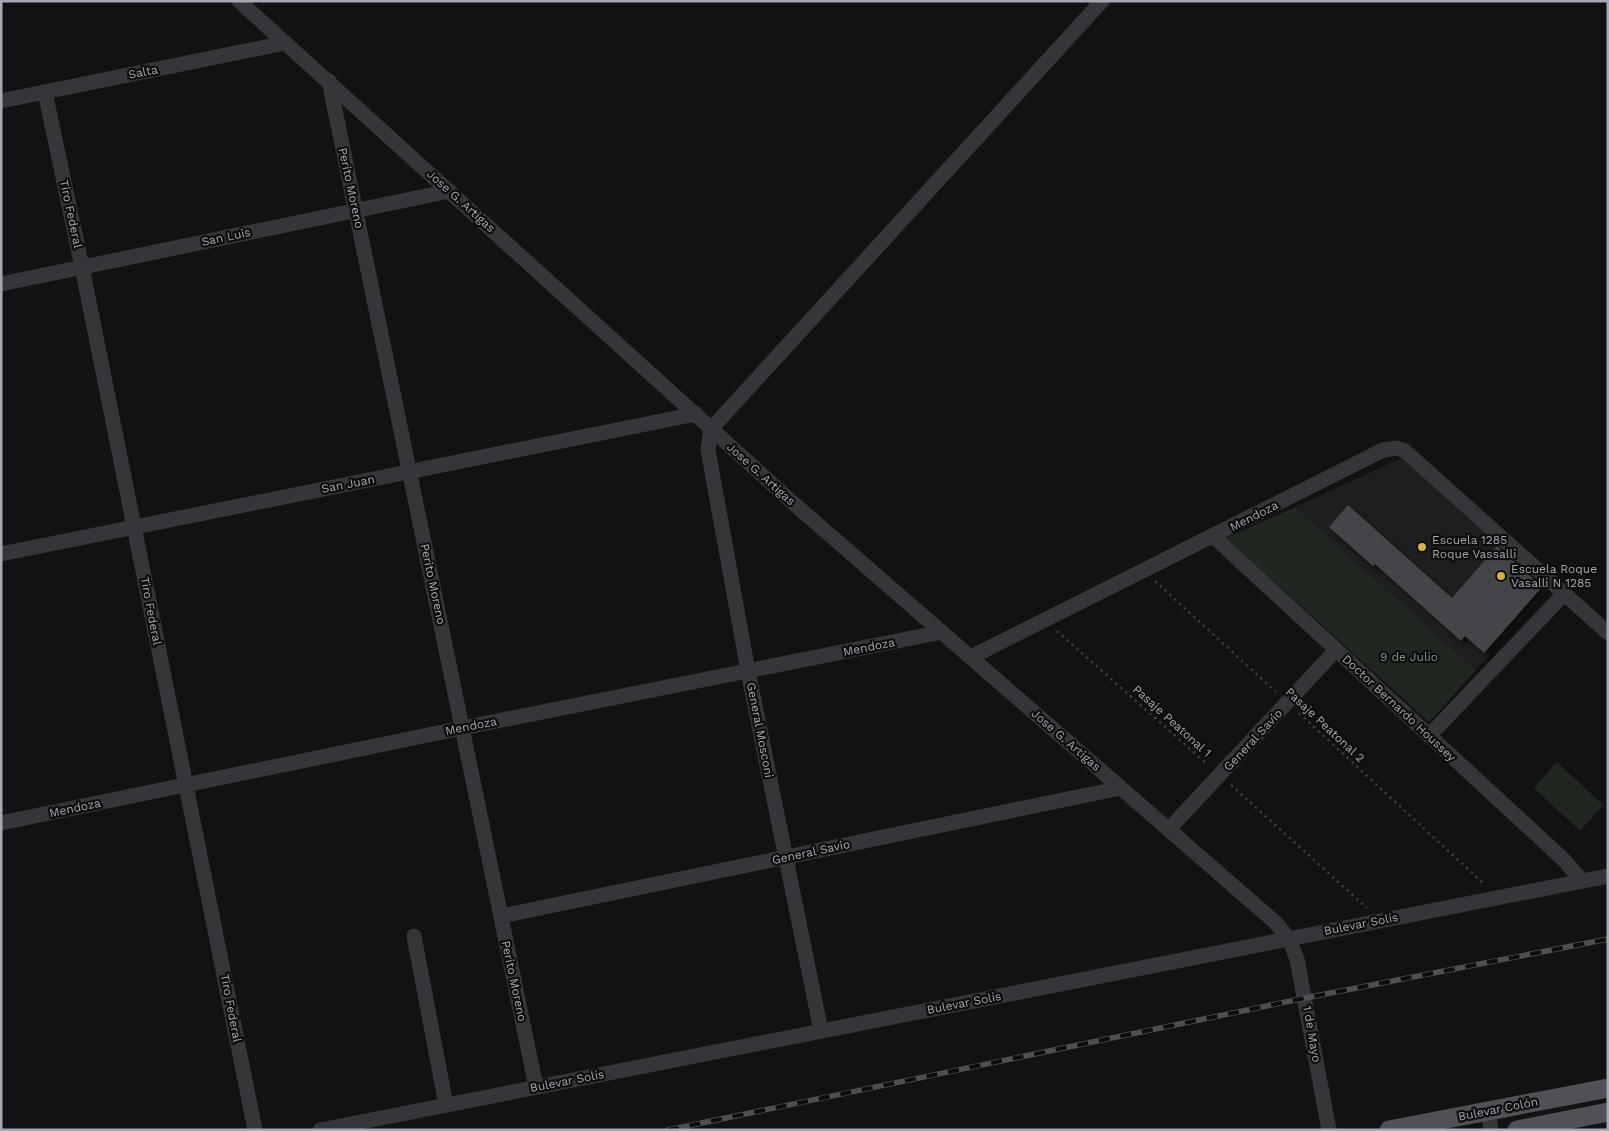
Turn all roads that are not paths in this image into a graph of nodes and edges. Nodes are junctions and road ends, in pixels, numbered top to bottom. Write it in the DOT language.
graph roads {
  1 [pos="240,1"];
  2 [pos="1102,1"];
  3 [pos="285,43"];
  4 [pos="329,81"];
  5 [pos="45,92"];
  6 [pos="1,101"];
  7 [pos="450,191"];
  8 [pos="356,210"];
  9 [pos="82,267"];
  10 [pos="1,284"];
  11 [pos="696,414"];
  12 [pos="712,429"];
  13 [pos="410,472"];
  14 [pos="134,527"];
  15 [pos="1213,536"];
  16 [pos="1,554"];
  17 [pos="1564,594"];
  18 [pos="942,632"];
  19 [pos="1608,633"];
  20 [pos="1336,650"];
  21 [pos="971,657"];
  22 [pos="748,671"];
  23 [pos="462,728"];
  24 [pos="1429,736"];
  25 [pos="186,784"];
  26 [pos="1121,788"];
  27 [pos="1,823"];
  28 [pos="1169,829"];
  29 [pos="786,857"];
  30 [pos="1608,876"];
  31 [pos="1582,881"];
  32 [pos="501,916"];
  33 [pos="414,936"];
  34 [pos="1289,939"];
  35 [pos="821,1031"];
  36 [pos="536,1087"];
  37 [pos="1608,1088"];
  38 [pos="446,1105"];
  39 [pos="1488,1111"];
  40 [pos="1608,1112"];
  41 [pos="255,1130"];
  42 [pos="320,1130"];
  43 [pos="1330,1130"];
  44 [pos="1389,1130"];
  45 [pos="1490,1130"];
  46 [pos="1517,1130"];
  1 -- 3 [label="street, Jose G. Artigas"];
  2 -- 12 [label="street"];
  3 -- 4 [label="street, Jose G. Artigas"];
  3 -- 5 [label="street, Salta"];
  4 -- 7 [label="street, Jose G. Artigas"];
  4 -- 8 [label="street, Perito Moreno"];
  5 -- 6 [label="street, Salta"];
  5 -- 9 [label="street, Tiro Federal"];
  7 -- 8 [label="street, San Luis"];
  7 -- 11 [label="street, Jose G. Artigas"];
  8 -- 9 [label="street, San Luis"];
  8 -- 13 [label="street, Perito Moreno"];
  9 -- 10 [label="street, San Luis"];
  9 -- 14 [label="street, Tiro Federal"];
  11 -- 12 [label="street, Jose G. Artigas"];
  11 -- 13 [label="street, San Juan"];
  12 -- 18 [label="street, Jose G. Artigas"];
  12 -- 22 [label="street, General Mosconi"];
  13 -- 14 [label="street, San Juan"];
  13 -- 23 [label="street, Perito Moreno"];
  14 -- 16 [label="street, San Juan"];
  14 -- 25 [label="street, Tiro Federal"];
  15 -- 17 [label="street, Mendoza"];
  15 -- 20 [label="street, Doctor Bernardo Houssey"];
  15 -- 21 [label="street, Mendoza"];
  17 -- 19 [label="street"];
  17 -- 24 [label="street"];
  18 -- 21 [label="street, Jose G. Artigas"];
  18 -- 22 [label="street, Mendoza"];
  20 -- 24 [label="street, Doctor Bernardo Houssey"];
  20 -- 28 [label="street, General Savio"];
  21 -- 26 [label="street, Jose G. Artigas"];
  22 -- 23 [label="street, Mendoza"];
  22 -- 29 [label="street, General Mosconi"];
  23 -- 25 [label="street, Mendoza"];
  23 -- 32 [label="street, Perito Moreno"];
  24 -- 31 [label="street, Doctor Bernardo Houssey"];
  25 -- 27 [label="street, Mendoza"];
  25 -- 41 [label="street, Tiro Federal"];
  26 -- 28 [label="street, Jose G. Artigas"];
  26 -- 29 [label="street, General Savio"];
  28 -- 34 [label="street, Jose G. Artigas"];
  29 -- 32 [label="street, General Savio"];
  29 -- 35 [label="street, General Mosconi"];
  30 -- 31 [label="street, Bulevar Solís"];
  31 -- 34 [label="street, Bulevar Solís"];
  32 -- 36 [label="street, Perito Moreno"];
  33 -- 38 [label="street"];
  34 -- 35 [label="street, Bulevar Solís"];
  34 -- 43 [label="street, 1 de Mayo"];
  35 -- 36 [label="street, Bulevar Solís"];
  36 -- 38 [label="street, Bulevar Solís"];
  37 -- 39 [label="main road, Bulevar Colón"];
  38 -- 42 [label="street, Bulevar Solís"];
  39 -- 44 [label="main road, Bulevar Colón"];
  39 -- 45 [label="street"];
  40 -- 46 [label="main road, Bulevar Colón"];
}
